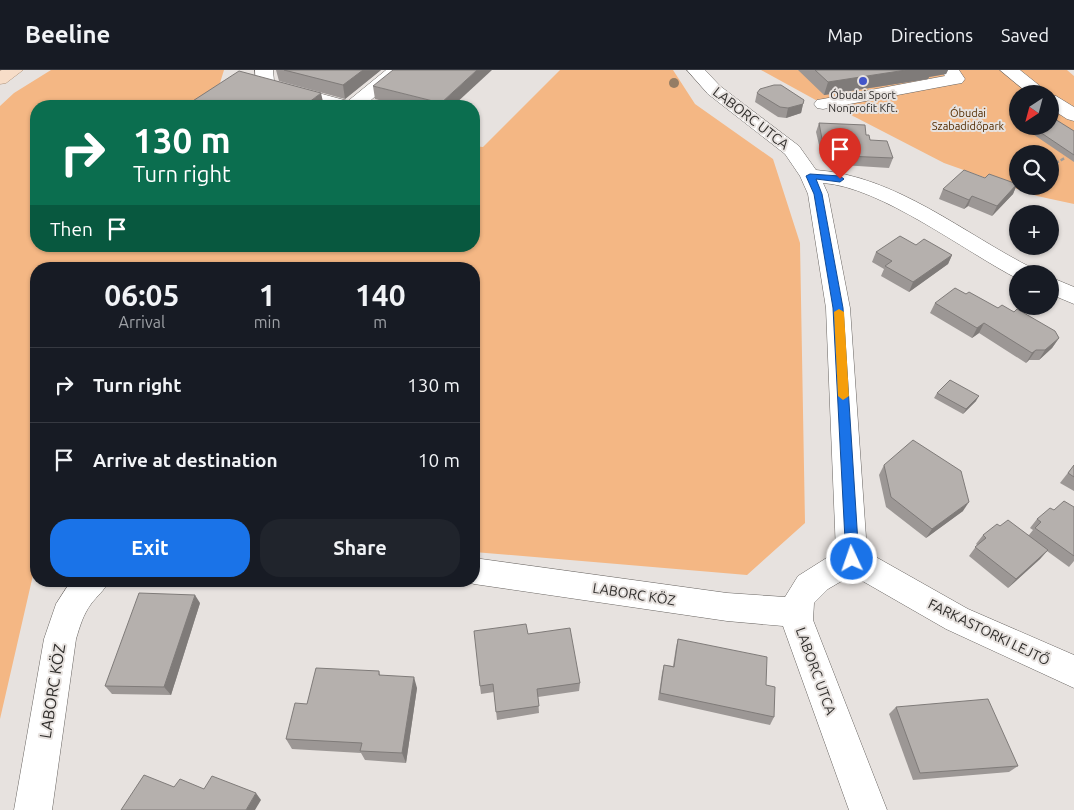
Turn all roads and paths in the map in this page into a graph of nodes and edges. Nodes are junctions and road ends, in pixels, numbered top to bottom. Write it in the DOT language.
graph roads {
  1 [pos="14,70"];
  2 [pos="264,70"];
  3 [pos="398,70"];
  4 [pos="696,70"];
  5 [pos="950,70"];
  6 [pos="1009,70"];
  7 [pos="0,79"];
  8 [pos="1029,85"];
  9 [pos="325,100"];
  10 [pos="360,100"];
  11 [pos="823,104"];
  12 [pos="1059,106"];
  13 [pos="1074,115"];
  14 [pos="1066,158"];
  15 [pos="1059,162"];
  16 [pos="810,176"];
  17 [pos="1010,265"];
  18 [pos="1059,289"];
  19 [pos="1074,296"];
  20 [pos="852,559"];
  21 [pos="480,572"];
  22 [pos="86,587"];
  23 [pos="795,612"];
  24 [pos="1074,672"];
  25 [pos="32,810"];
  26 [pos="868,810"];
  1 -- 7 [label="main road"];
  2 -- 9 [label="street"];
  3 -- 10 [label="street"];
  4 -- 16 [label="street, LABORC UTCA"];
  5 -- 11 [label="street"];
  6 -- 8 [label="street"];
  12 -- 13 [label="street"];
  14 -- 15 [label="path"];
  16 -- 17 [label="street"];
  16 -- 20 [label="street, LABORC UTCA"];
  18 -- 19 [label="street"];
  20 -- 23 [label="street, LABORC UTCA"];
  20 -- 24 [label="street, FARKASTORKI LEJTŐ"];
  21 -- 23 [label="street, LABORC KÖZ"];
  22 -- 25 [label="street, LABORC KÖZ"];
  23 -- 26 [label="street, LABORC UTCA"];
}
